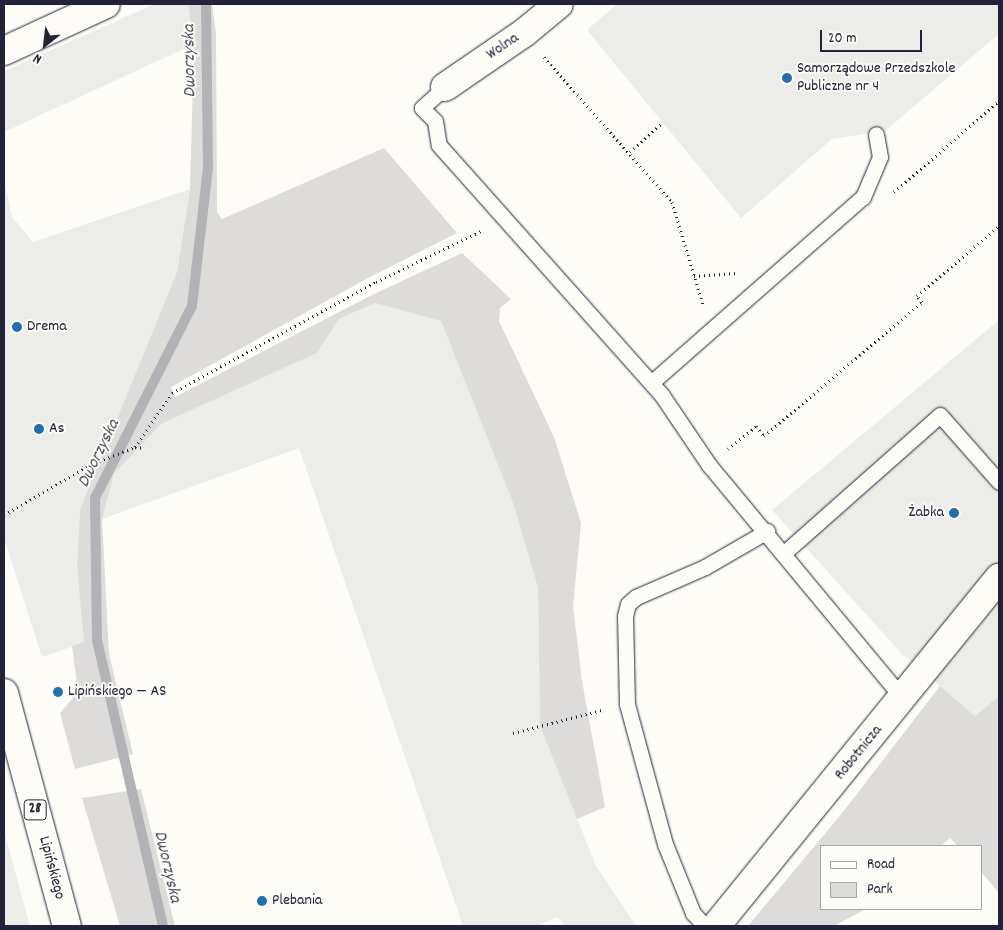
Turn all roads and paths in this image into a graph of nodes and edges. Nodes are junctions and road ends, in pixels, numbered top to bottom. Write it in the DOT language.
graph roads {
  1 [pos="106,4"];
  2 [pos="558,4"];
  3 [pos="524,33"];
  4 [pos="4,52"];
  5 [pos="445,87"];
  6 [pos="662,122"];
  7 [pos="876,134"];
  8 [pos="630,152"];
  9 [pos="999,226"];
  10 [pos="466,238"];
  11 [pos="711,332"];
  12 [pos="651,383"];
  13 [pos="135,447"];
  14 [pos="144,448"];
  15 [pos="726,450"];
  16 [pos="999,482"];
  17 [pos="4,515"];
  18 [pos="767,531"];
  19 [pos="784,553"];
  20 [pos="999,578"];
  21 [pos="4,694"];
  22 [pos="903,699"];
  23 [pos="627,704"];
  24 [pos="513,733"];
  25 [pos="67,926"];
  26 [pos="705,926"];
  27 [pos="716,926"];
  1 -- 4 [label="street"];
  2 -- 3 [label="street, Wolna"];
  3 -- 5 [label="street, Wolna"];
  3 -- 8 [label="path"];
  5 -- 12 [label="lane"];
  6 -- 8 [label="path"];
  7 -- 11 [label="lane"];
  8 -- 11 [label="path"];
  9 -- 15 [label="path"];
  10 -- 13 [label="path"];
  11 -- 12 [label="lane"];
  12 -- 18 [label="lane"];
  13 -- 14 [label="path"];
  13 -- 17 [label="path"];
  16 -- 19 [label="lane"];
  18 -- 19 [label="lane"];
  18 -- 23 [label="lane"];
  19 -- 22 [label="lane"];
  20 -- 22 [label="street, Robotnicza"];
  21 -- 25 [label="street, Lipińskiego / 28"];
  22 -- 27 [label="street, Robotnicza"];
  23 -- 24 [label="path"];
  23 -- 26 [label="lane"];
}
